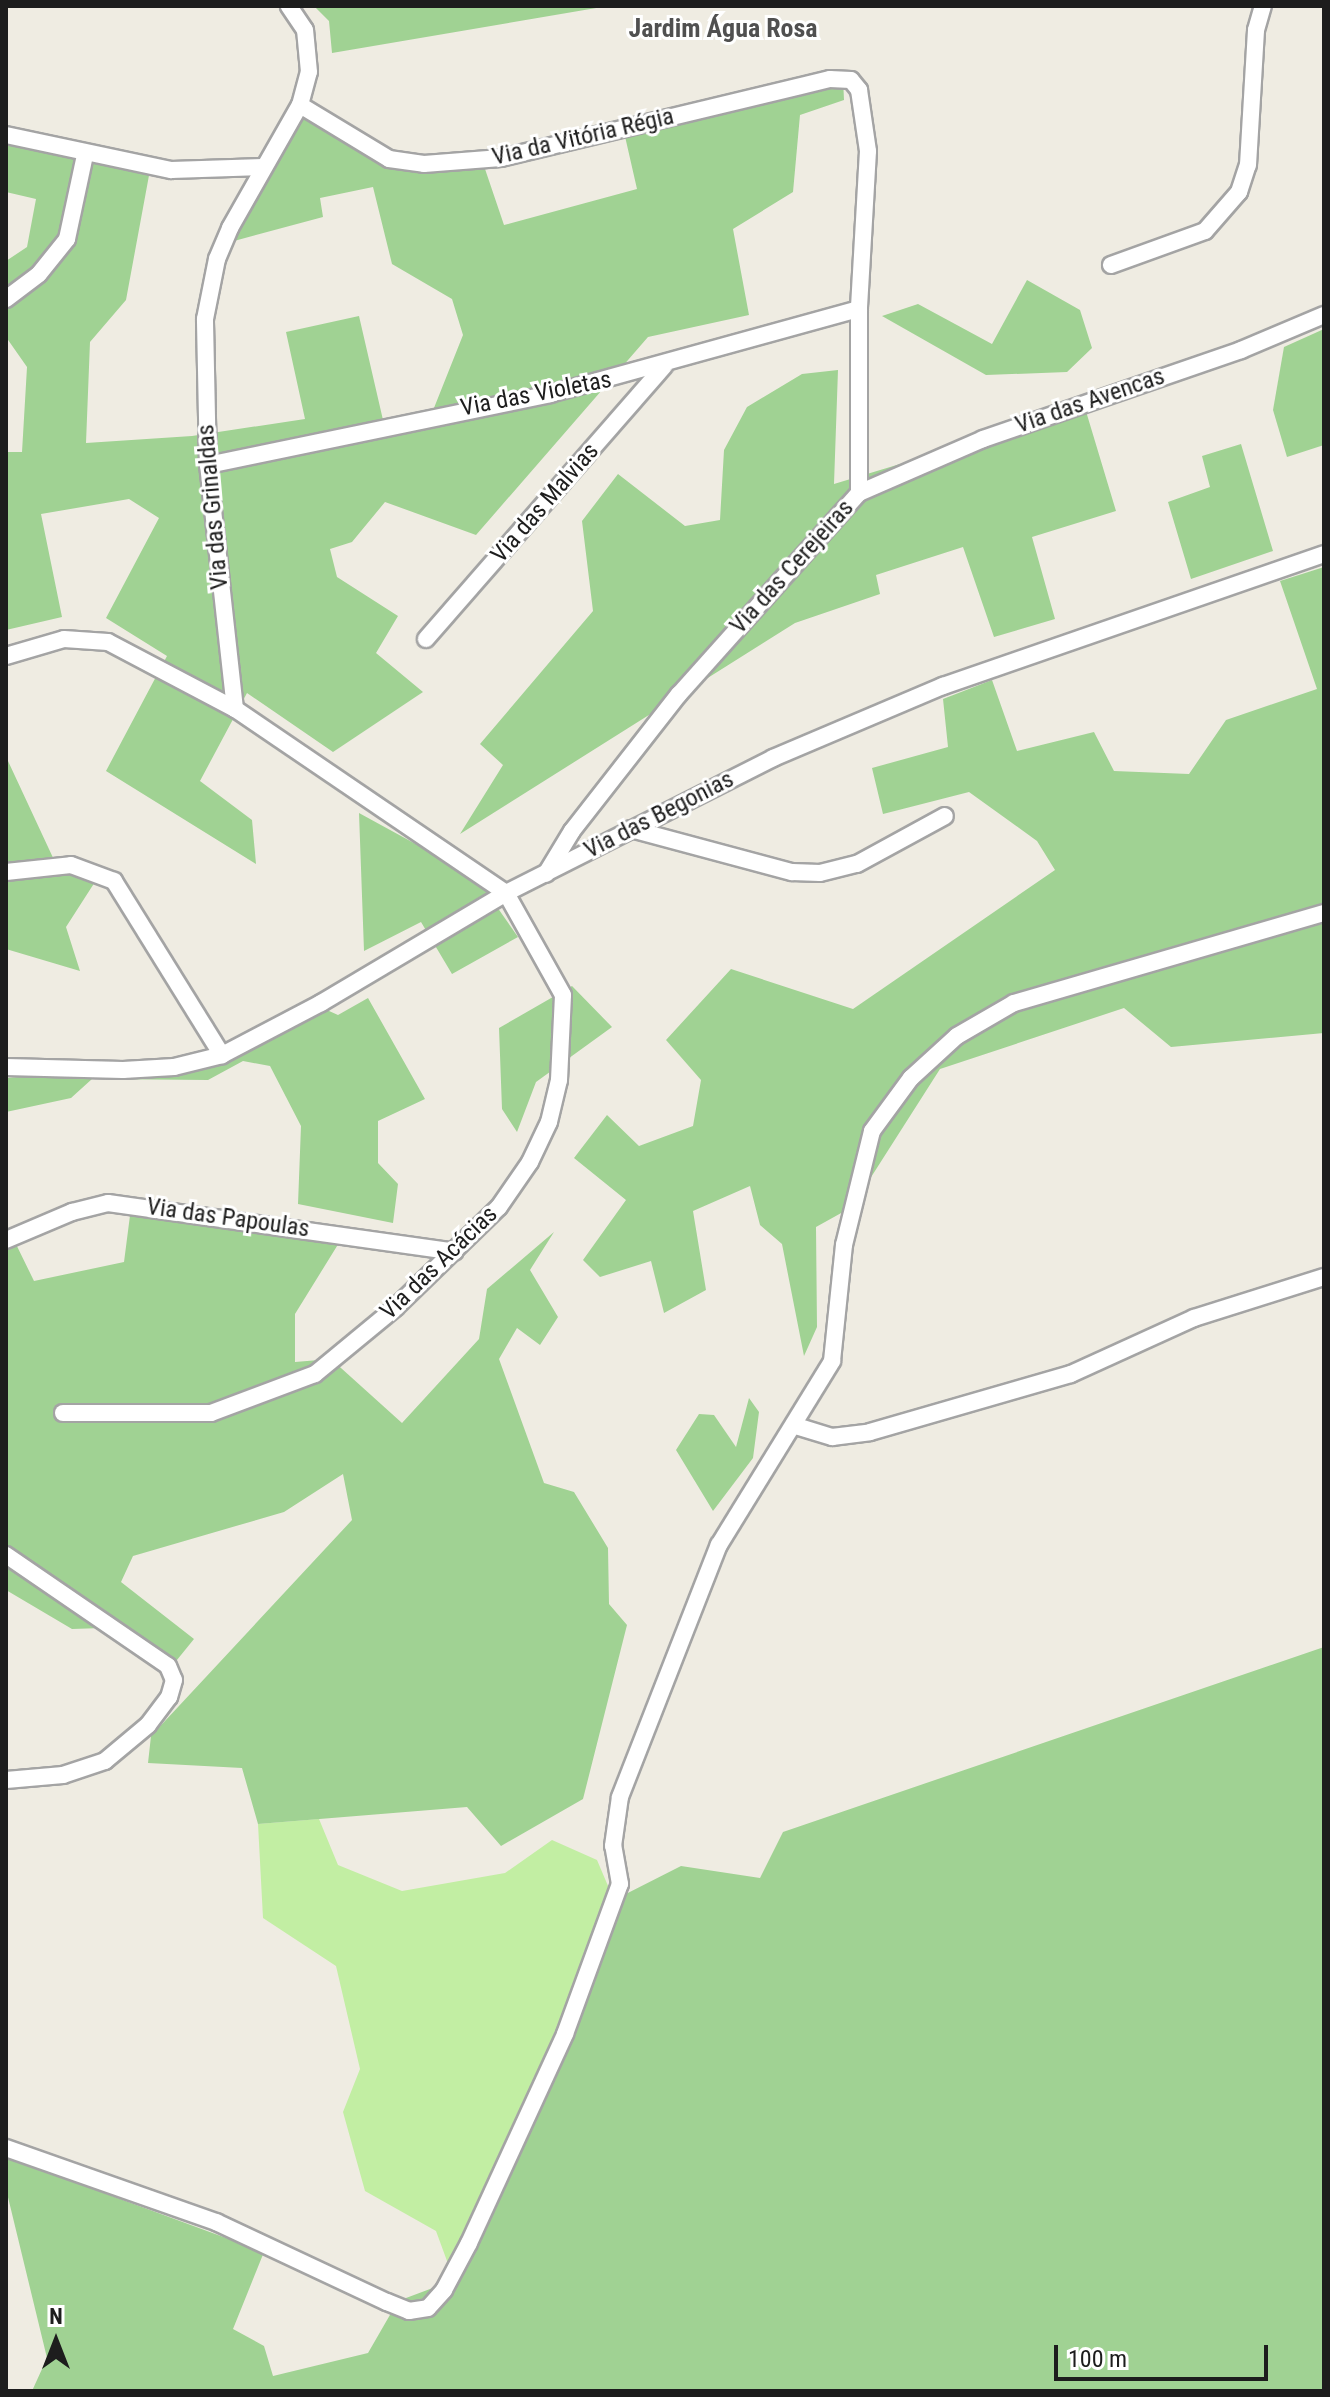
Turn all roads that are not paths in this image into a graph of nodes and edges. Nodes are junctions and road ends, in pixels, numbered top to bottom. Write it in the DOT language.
graph roads {
  1 [pos="289,6"];
  2 [pos="1263,6"];
  3 [pos="830,79"];
  4 [pos="300,105"];
  5 [pos="6,135"];
  6 [pos="85,155"];
  7 [pos="263,167"];
  8 [pos="1111,265"];
  9 [pos="6,299"];
  10 [pos="859,309"];
  11 [pos="1324,315"];
  12 [pos="664,366"];
  13 [pos="208,465"];
  14 [pos="859,493"];
  15 [pos="1324,554"];
  16 [pos="426,639"];
  17 [pos="6,656"];
  18 [pos="235,709"];
  19 [pos="945,816"];
  20 [pos="631,829"];
  21 [pos="6,872"];
  22 [pos="546,874"];
  23 [pos="506,893"];
  24 [pos="1324,913"];
  25 [pos="222,1055"];
  26 [pos="6,1067"];
  27 [pos="6,1240"];
  28 [pos="455,1252"];
  29 [pos="1324,1277"];
  30 [pos="63,1413"];
  31 [pos="796,1426"];
  32 [pos="7,1554"];
  33 [pos="6,1780"];
  34 [pos="6,2148"];
  1 -- 4 [label="street, Via das Grinaldas"];
  2 -- 8 [label="street"];
  3 -- 4 [label="street, Via da Vitória Régia"];
  3 -- 10 [label="street, Via das Cerejeiras"];
  4 -- 7 [label="street, Via das Grinaldas"];
  5 -- 6 [label="street"];
  6 -- 7 [label="street"];
  6 -- 9 [label="street"];
  7 -- 13 [label="street, Via das Grinaldas"];
  10 -- 12 [label="street, Via das Violetas"];
  10 -- 14 [label="street, Via das Cerejeiras"];
  11 -- 14 [label="street, Via das Avencas"];
  12 -- 13 [label="street, Via das Violetas"];
  12 -- 16 [label="street, Via das Malvias"];
  13 -- 18 [label="street, Via das Grinaldas"];
  14 -- 22 [label="street, Via das Cerejeiras"];
  15 -- 20 [label="street, Via das Begonias"];
  17 -- 18 [label="street"];
  18 -- 23 [label="street"];
  19 -- 20 [label="street"];
  20 -- 22 [label="street, Via das Begonias"];
  21 -- 25 [label="street"];
  22 -- 23 [label="street, Via das Begonias"];
  23 -- 25 [label="street, Via das Begonias"];
  23 -- 28 [label="street, Via das Acácias"];
  24 -- 31 [label="street"];
  25 -- 26 [label="street, Via das Begonias"];
  27 -- 28 [label="street, Via das Papoulas"];
  28 -- 30 [label="street, Via das Acácias"];
  29 -- 31 [label="street"];
  31 -- 34 [label="street"];
  32 -- 33 [label="street"];
}
